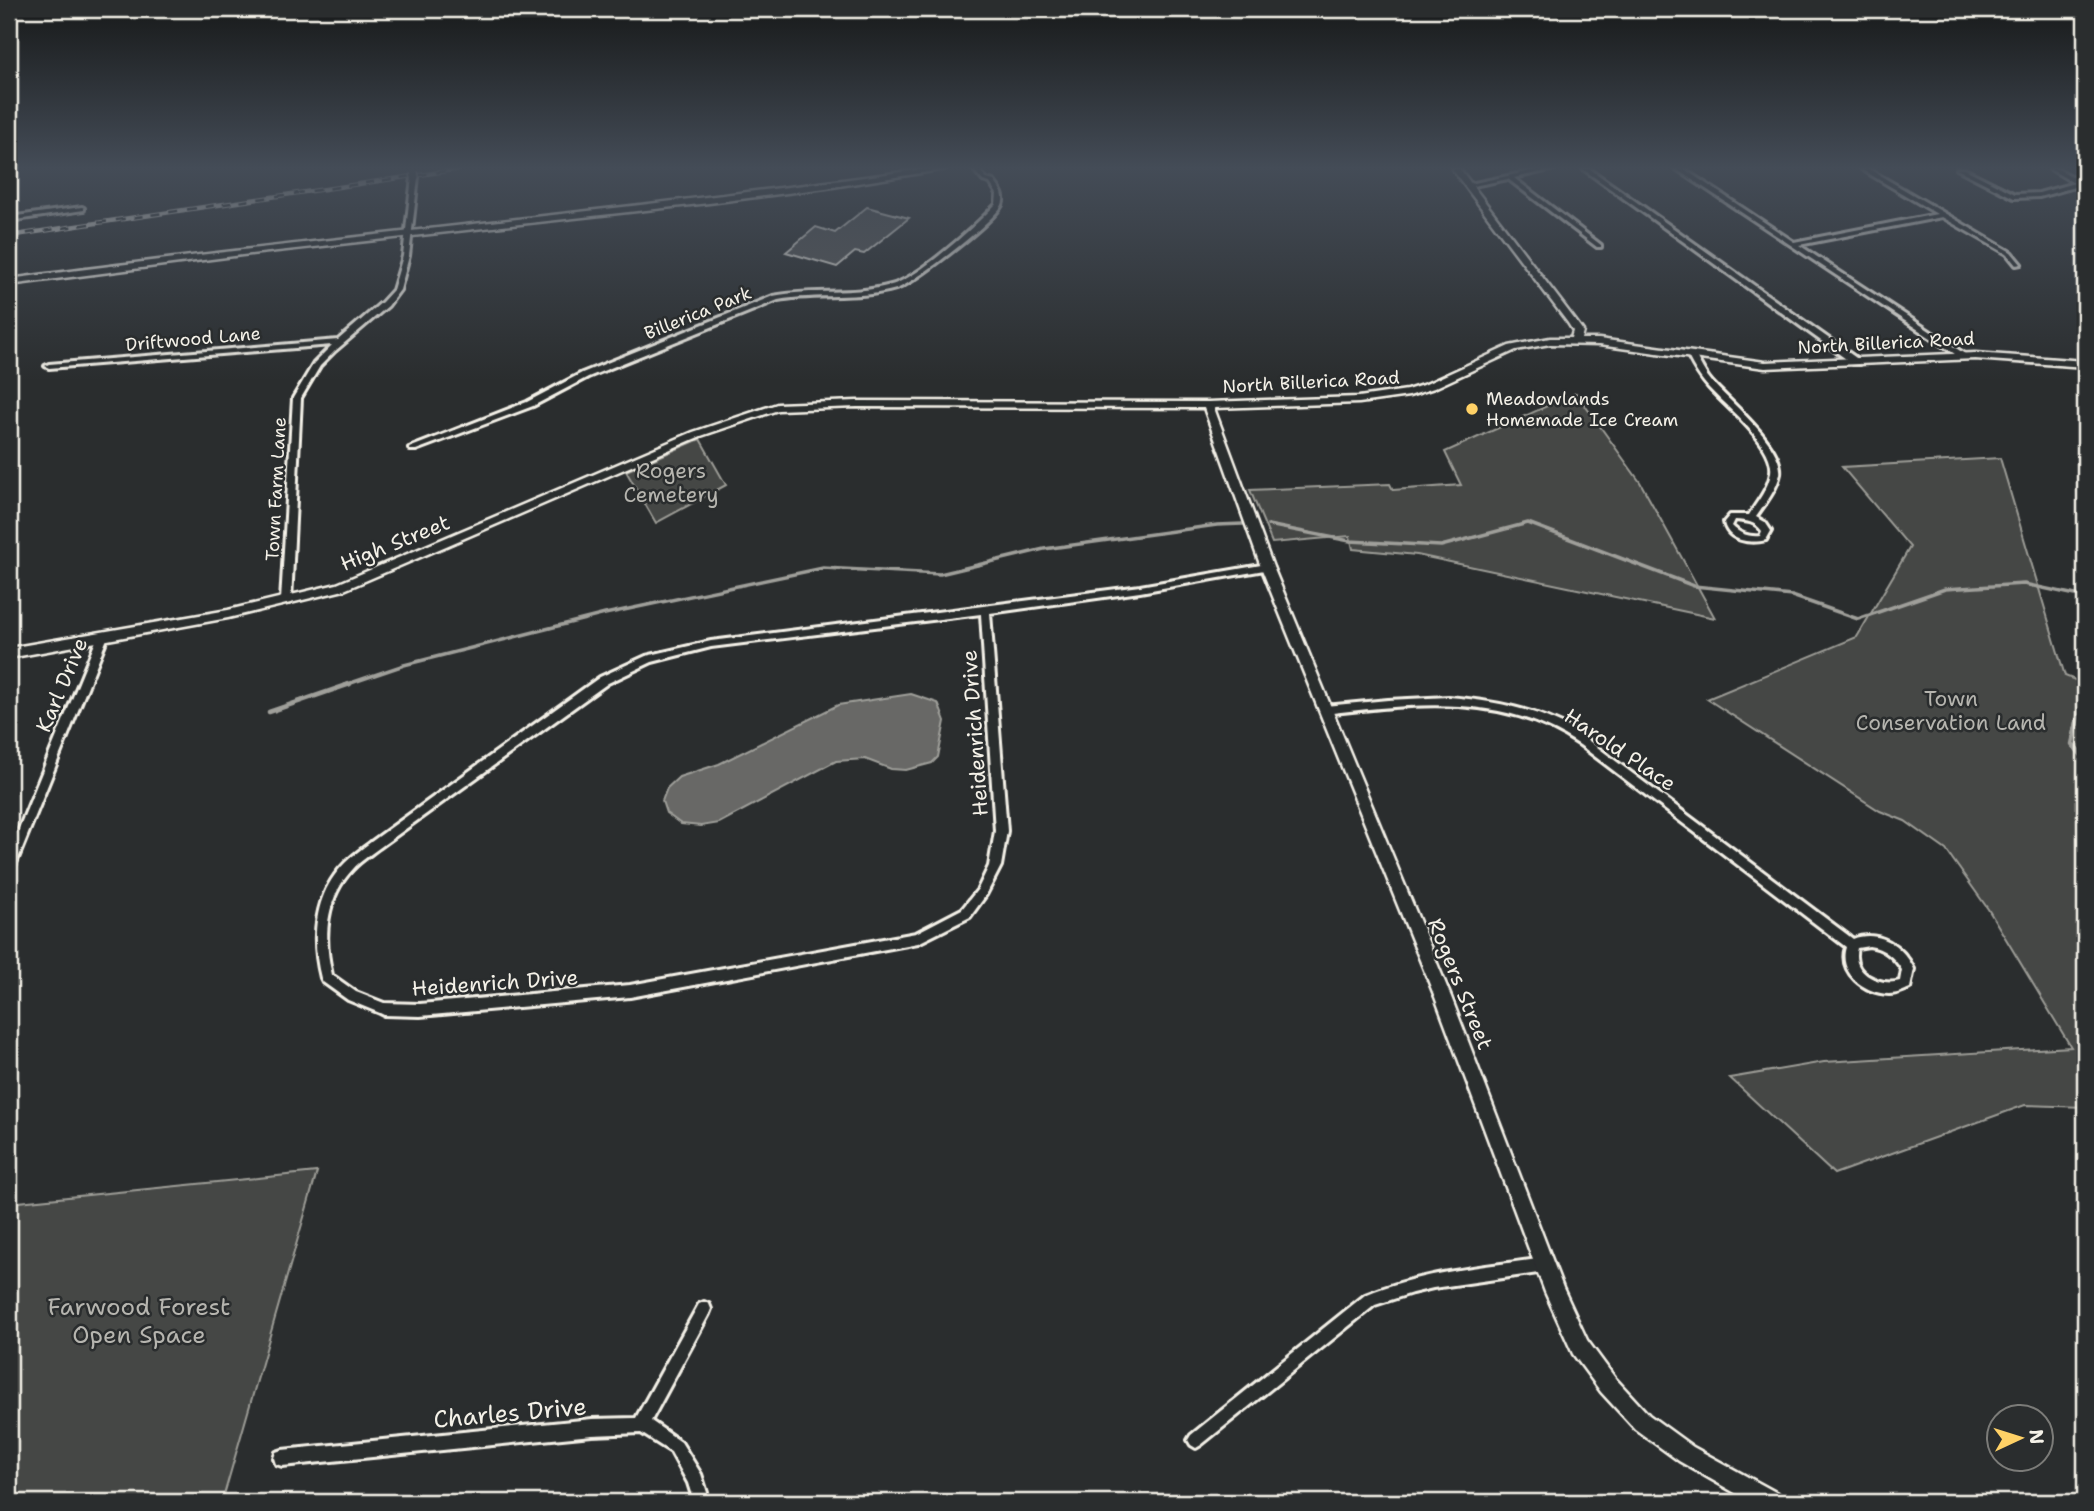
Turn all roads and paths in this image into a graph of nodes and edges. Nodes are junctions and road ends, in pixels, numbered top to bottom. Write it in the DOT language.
graph roads {
  1 [pos="360,240"];
  2 [pos="408,240"];
  3 [pos="959,240"];
  4 [pos="1510,240"];
  5 [pos="1590,240"];
  6 [pos="1685,240"];
  7 [pos="1785,240"];
  8 [pos="1816,240"];
  9 [pos="1986,240"];
  10 [pos="1792,244"];
  11 [pos="1599,246"];
  12 [pos="2018,264"];
  13 [pos="9,282"];
  14 [pos="1576,340"];
  15 [pos="340,342"];
  16 [pos="1692,356"];
  17 [pos="1964,356"];
  18 [pos="1856,362"];
  19 [pos="2085,364"];
  20 [pos="50,366"];
  21 [pos="1208,405"];
  22 [pos="777,407"];
  23 [pos="413,448"];
  24 [pos="1751,518"];
  25 [pos="1267,567"];
  26 [pos="286,601"];
  27 [pos="985,610"];
  28 [pos="103,636"];
  29 [pos="9,653"];
  30 [pos="1325,710"];
  31 [pos="9,866"];
  32 [pos="1852,945"];
  33 [pos="1545,1265"];
  34 [pos="704,1309"];
  35 [pos="640,1426"];
  36 [pos="1196,1440"];
  37 [pos="282,1458"];
  38 [pos="702,1502"];
  39 [pos="1771,1502"];
  1 -- 13 [label="main road"];
  2 -- 15 [label="street, Town Farm Lane"];
  3 -- 23 [label="street, Billerica Park"];
  4 -- 14 [label="main road"];
  5 -- 11 [label="street"];
  6 -- 18 [label="street"];
  7 -- 10 [label="street"];
  8 -- 10 [label="street"];
  9 -- 12 [label="street"];
  10 -- 17 [label="street"];
  14 -- 16 [label="main road, North Billerica Road"];
  14 -- 21 [label="main road, North Billerica Road"];
  15 -- 20 [label="street, Driftwood Lane"];
  15 -- 26 [label="street, Town Farm Lane"];
  16 -- 18 [label="main road, North Billerica Road"];
  16 -- 24 [label="street"];
  17 -- 18 [label="main road, North Billerica Road"];
  17 -- 19 [label="main road, North Billerica Road"];
  21 -- 22 [label="main road, North Billerica Road"];
  21 -- 25 [label="main road, Rogers Street"];
  22 -- 26 [label="main road, High Street"];
  25 -- 27 [label="street, Heidenrich Drive"];
  25 -- 30 [label="main road, Rogers Street"];
  26 -- 28 [label="main road, High Street"];
  27 -- 27 [label="street, Heidenrich Drive"];
  28 -- 29 [label="main road, High Street"];
  28 -- 31 [label="street, Karl Drive"];
  30 -- 32 [label="street, Harold Place"];
  30 -- 33 [label="main road, Rogers Street"];
  32 -- 32 [label="street"];
  33 -- 36 [label="street"];
  33 -- 39 [label="main road, Rogers Street"];
  34 -- 35 [label="street"];
  35 -- 37 [label="street, Charles Drive"];
  35 -- 38 [label="street"];
}
